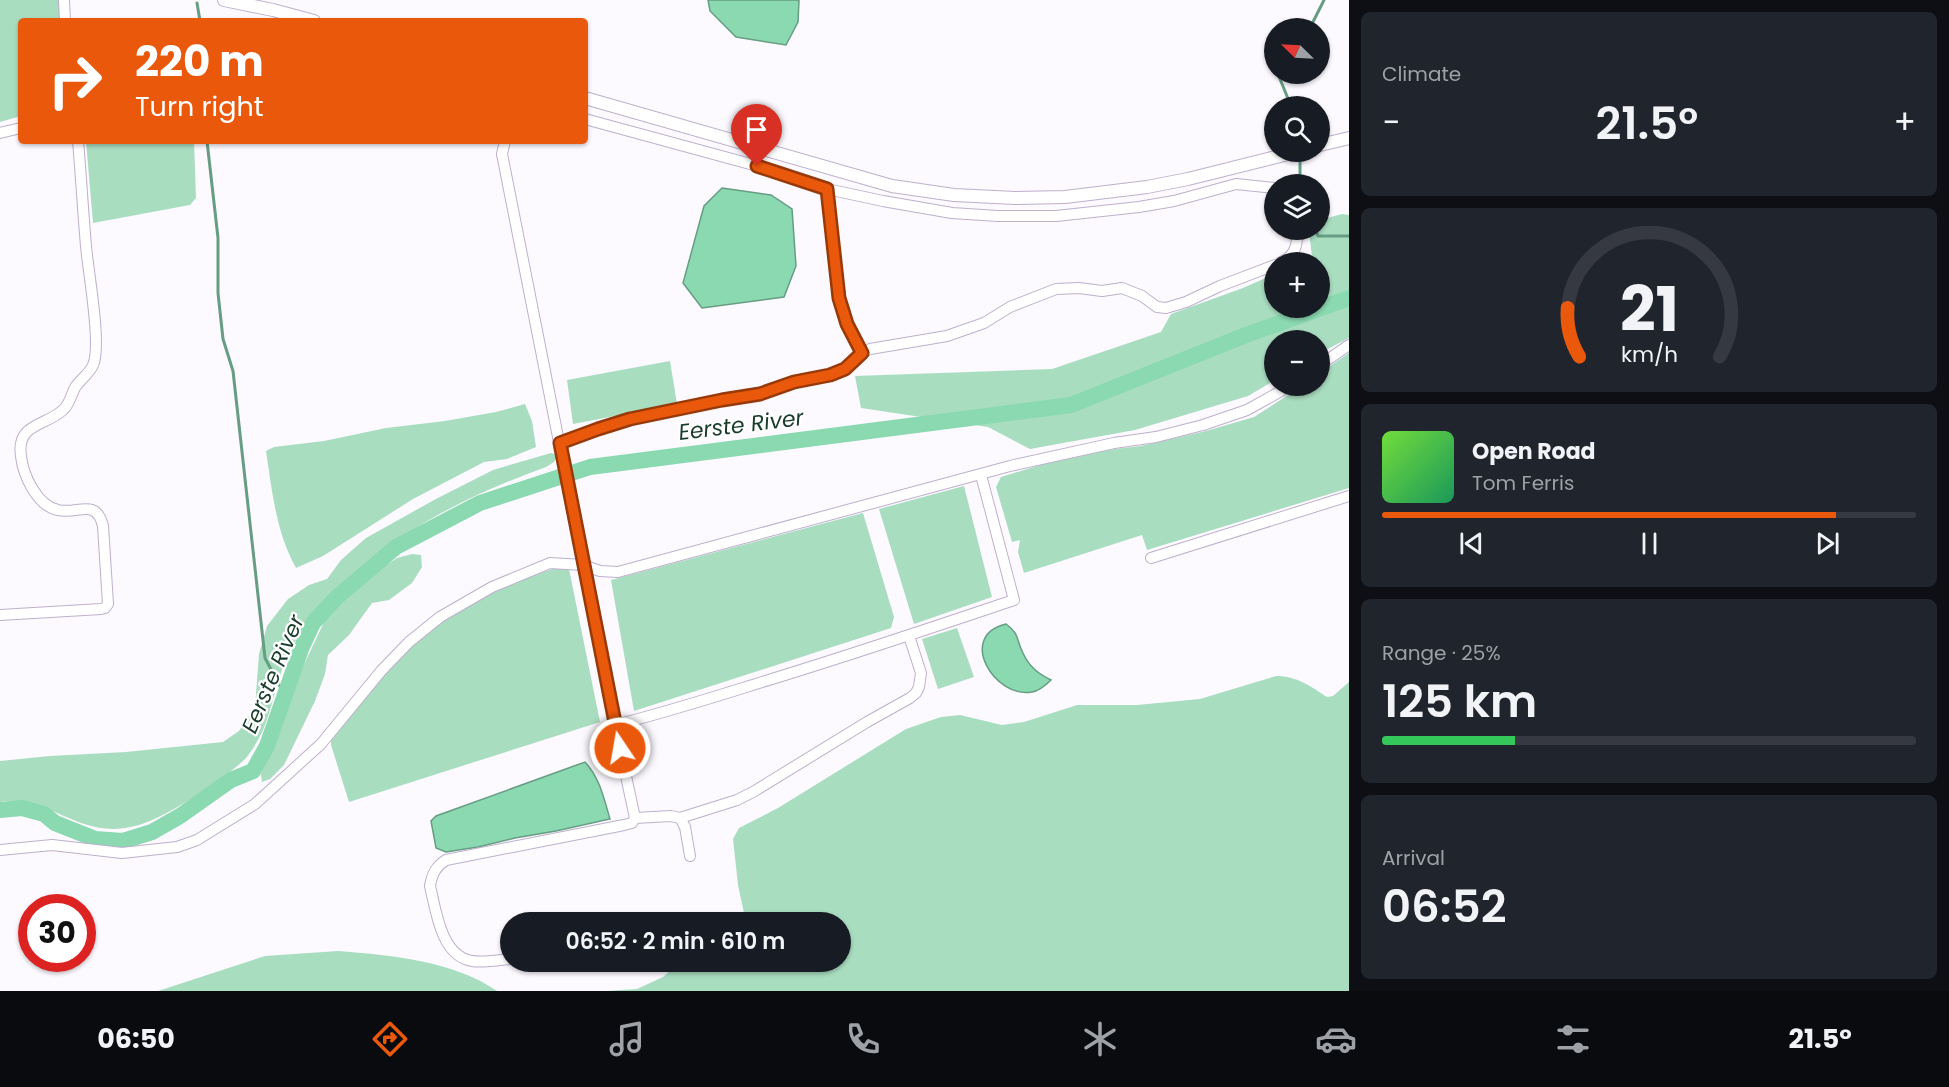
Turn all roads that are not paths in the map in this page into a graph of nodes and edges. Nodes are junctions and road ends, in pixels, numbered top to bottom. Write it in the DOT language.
graph roads {
  1 [pos="64,0"];
  2 [pos="224,0"];
  3 [pos="65,18"];
  4 [pos="303,18"];
  5 [pos="588,99"];
  6 [pos="588,120"];
  7 [pos="18,129"];
  8 [pos="0,133"];
  9 [pos="1349,138"];
  10 [pos="1330,143"];
  11 [pos="78,144"];
  12 [pos="504,145"];
  13 [pos="1264,160"];
  14 [pos="1264,187"];
  15 [pos="827,189"];
  16 [pos="1264,269"];
  17 [pos="1349,345"];
  18 [pos="862,353"];
  19 [pos="1330,358"];
  20 [pos="1272,396"];
  21 [pos="560,443"];
  22 [pos="981,475"];
  23 [pos="1349,496"];
  24 [pos="1152,558"];
  25 [pos="583,565"];
  26 [pos="0,615"];
  27 [pos="909,636"];
  28 [pos="615,725"];
  29 [pos="635,818"];
  30 [pos="680,818"];
  31 [pos="0,850"];
  32 [pos="690,856"];
  33 [pos="500,960"];
  1 -- 3 [label="street"];
  2 -- 4 [label="street"];
  5 -- 13 [label="street"];
  6 -- 15 [label="street"];
  7 -- 8 [label="street"];
  9 -- 10 [label="street"];
  11 -- 26 [label="street"];
  12 -- 21 [label="street"];
  14 -- 15 [label="street"];
  15 -- 18 [label="street"];
  16 -- 18 [label="street"];
  17 -- 19 [label="street"];
  18 -- 21 [label="street"];
  20 -- 22 [label="street"];
  21 -- 25 [label="street"];
  22 -- 25 [label="street"];
  22 -- 27 [label="street"];
  23 -- 24 [label="street"];
  25 -- 28 [label="street"];
  25 -- 31 [label="street"];
  27 -- 28 [label="street"];
  27 -- 30 [label="street"];
  28 -- 29 [label="street"];
  29 -- 30 [label="street"];
  29 -- 33 [label="street"];
  30 -- 32 [label="street"];
}
